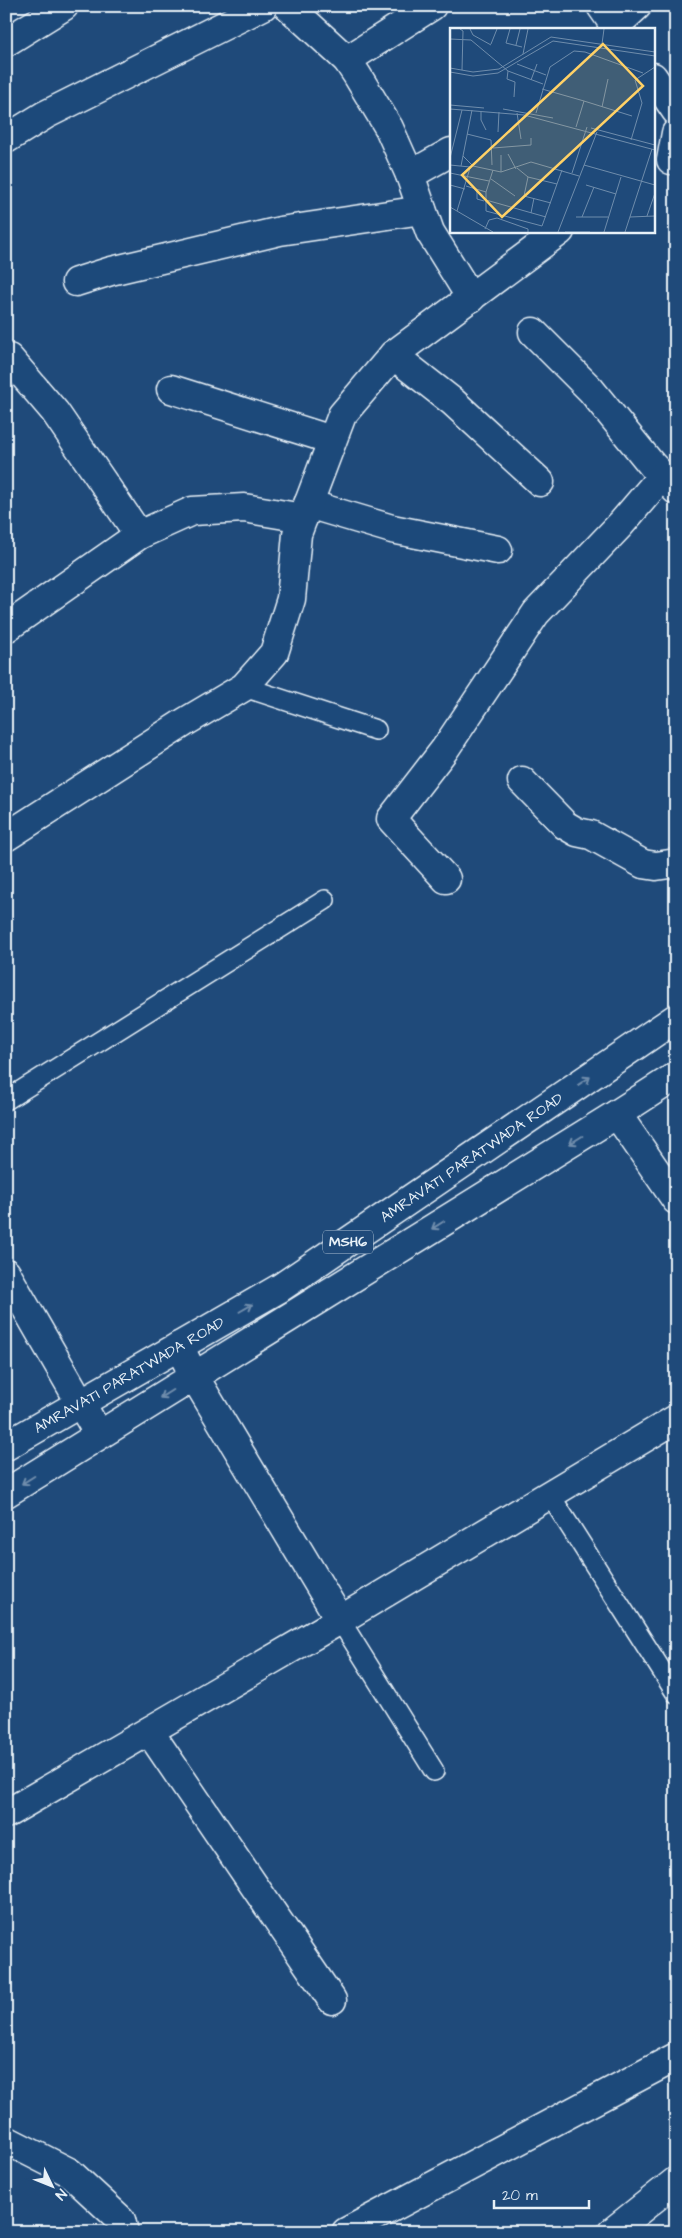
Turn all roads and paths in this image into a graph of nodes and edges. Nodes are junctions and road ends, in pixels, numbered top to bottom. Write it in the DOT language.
graph roads {
  1 [pos="64,6"];
  2 [pos="263,6"];
  3 [pos="288,6"];
  4 [pos="432,6"];
  5 [pos="638,6"];
  6 [pos="611,22"];
  7 [pos="6,42"];
  8 [pos="347,60"];
  9 [pos="654,78"];
  10 [pos="676,111"];
  11 [pos="676,133"];
  12 [pos="6,139"];
  13 [pos="450,153"];
  14 [pos="666,165"];
  15 [pos="410,175"];
  16 [pos="422,210"];
  17 [pos="559,232"];
  18 [pos="76,282"];
  19 [pos="471,298"];
  20 [pos="533,332"];
  21 [pos="393,355"];
  22 [pos="6,360"];
  23 [pos="171,389"];
  24 [pos="332,440"];
  25 [pos="540,482"];
  26 [pos="669,483"];
  27 [pos="306,511"];
  28 [pos="139,535"];
  29 [pos="498,550"];
  30 [pos="6,628"];
  31 [pos="244,688"];
  32 [pos="376,730"];
  33 [pos="522,781"];
  34 [pos="6,837"];
  35 [pos="676,863"];
  36 [pos="446,879"];
  37 [pos="325,900"];
  38 [pos="676,1018"];
  39 [pos="676,1076"];
  40 [pos="6,1100"];
  41 [pos="617,1114"];
  42 [pos="676,1200"];
  43 [pos="6,1273"];
  44 [pos="179,1346"];
  45 [pos="194,1376"];
  46 [pos="80,1403"];
  47 [pos="676,1419"];
  48 [pos="99,1435"];
  49 [pos="6,1446"];
  50 [pos="6,1493"];
  51 [pos="550,1494"];
  52 [pos="340,1620"];
  53 [pos="676,1693"];
  54 [pos="149,1731"];
  55 [pos="434,1772"];
  56 [pos="6,1814"];
  57 [pos="332,2000"];
  58 [pos="676,2057"];
  59 [pos="6,2140"];
  60 [pos="676,2181"];
  61 [pos="124,2232"];
  62 [pos="346,2232"];
  63 [pos="612,2232"];
  1 -- 7 [label="street"];
  2 -- 12 [label="street"];
  3 -- 8 [label="street"];
  4 -- 8 [label="street"];
  5 -- 6 [label="street"];
  8 -- 15 [label="street"];
  9 -- 10 [label="street"];
  11 -- 14 [label="street"];
  13 -- 15 [label="street"];
  15 -- 16 [label="street"];
  16 -- 18 [label="street"];
  16 -- 19 [label="street"];
  17 -- 19 [label="street"];
  19 -- 21 [label="street"];
  20 -- 26 [label="street"];
  21 -- 24 [label="street"];
  21 -- 25 [label="street"];
  22 -- 28 [label="street"];
  23 -- 24 [label="street"];
  24 -- 27 [label="street"];
  26 -- 36 [label="street"];
  27 -- 28 [label="street"];
  27 -- 29 [label="street"];
  27 -- 31 [label="street"];
  28 -- 30 [label="street"];
  31 -- 32 [label="lane"];
  31 -- 34 [label="street"];
  33 -- 35 [label="street"];
  37 -- 40 [label="lane"];
  44 -- 38 [label="street, AMRAVATI PARATWADA ROAD / MSH6, one-way"];
  39 -- 41 [label="street, MSH6"];
  41 -- 42 [label="street"];
  41 -- 45 [label="street, MSH6, one-way"];
  43 -- 46 [label="street"];
  44 -- 45 [label="street"];
  44 -- 46 [label="street, AMRAVATI PARATWADA ROAD / MSH6"];
  45 -- 48 [label="street, MSH6, one-way"];
  45 -- 52 [label="street"];
  46 -- 48 [label="street"];
  46 -- 49 [label="street, AMRAVATI PARATWADA ROAD / MSH6"];
  47 -- 51 [label="street"];
  48 -- 50 [label="street, MSH6, one-way"];
  51 -- 52 [label="street"];
  51 -- 53 [label="lane"];
  52 -- 54 [label="street"];
  52 -- 55 [label="lane"];
  54 -- 56 [label="street"];
  54 -- 57 [label="street"];
  58 -- 62 [label="street"];
  59 -- 61 [label="street"];
  60 -- 63 [label="street"];
}
